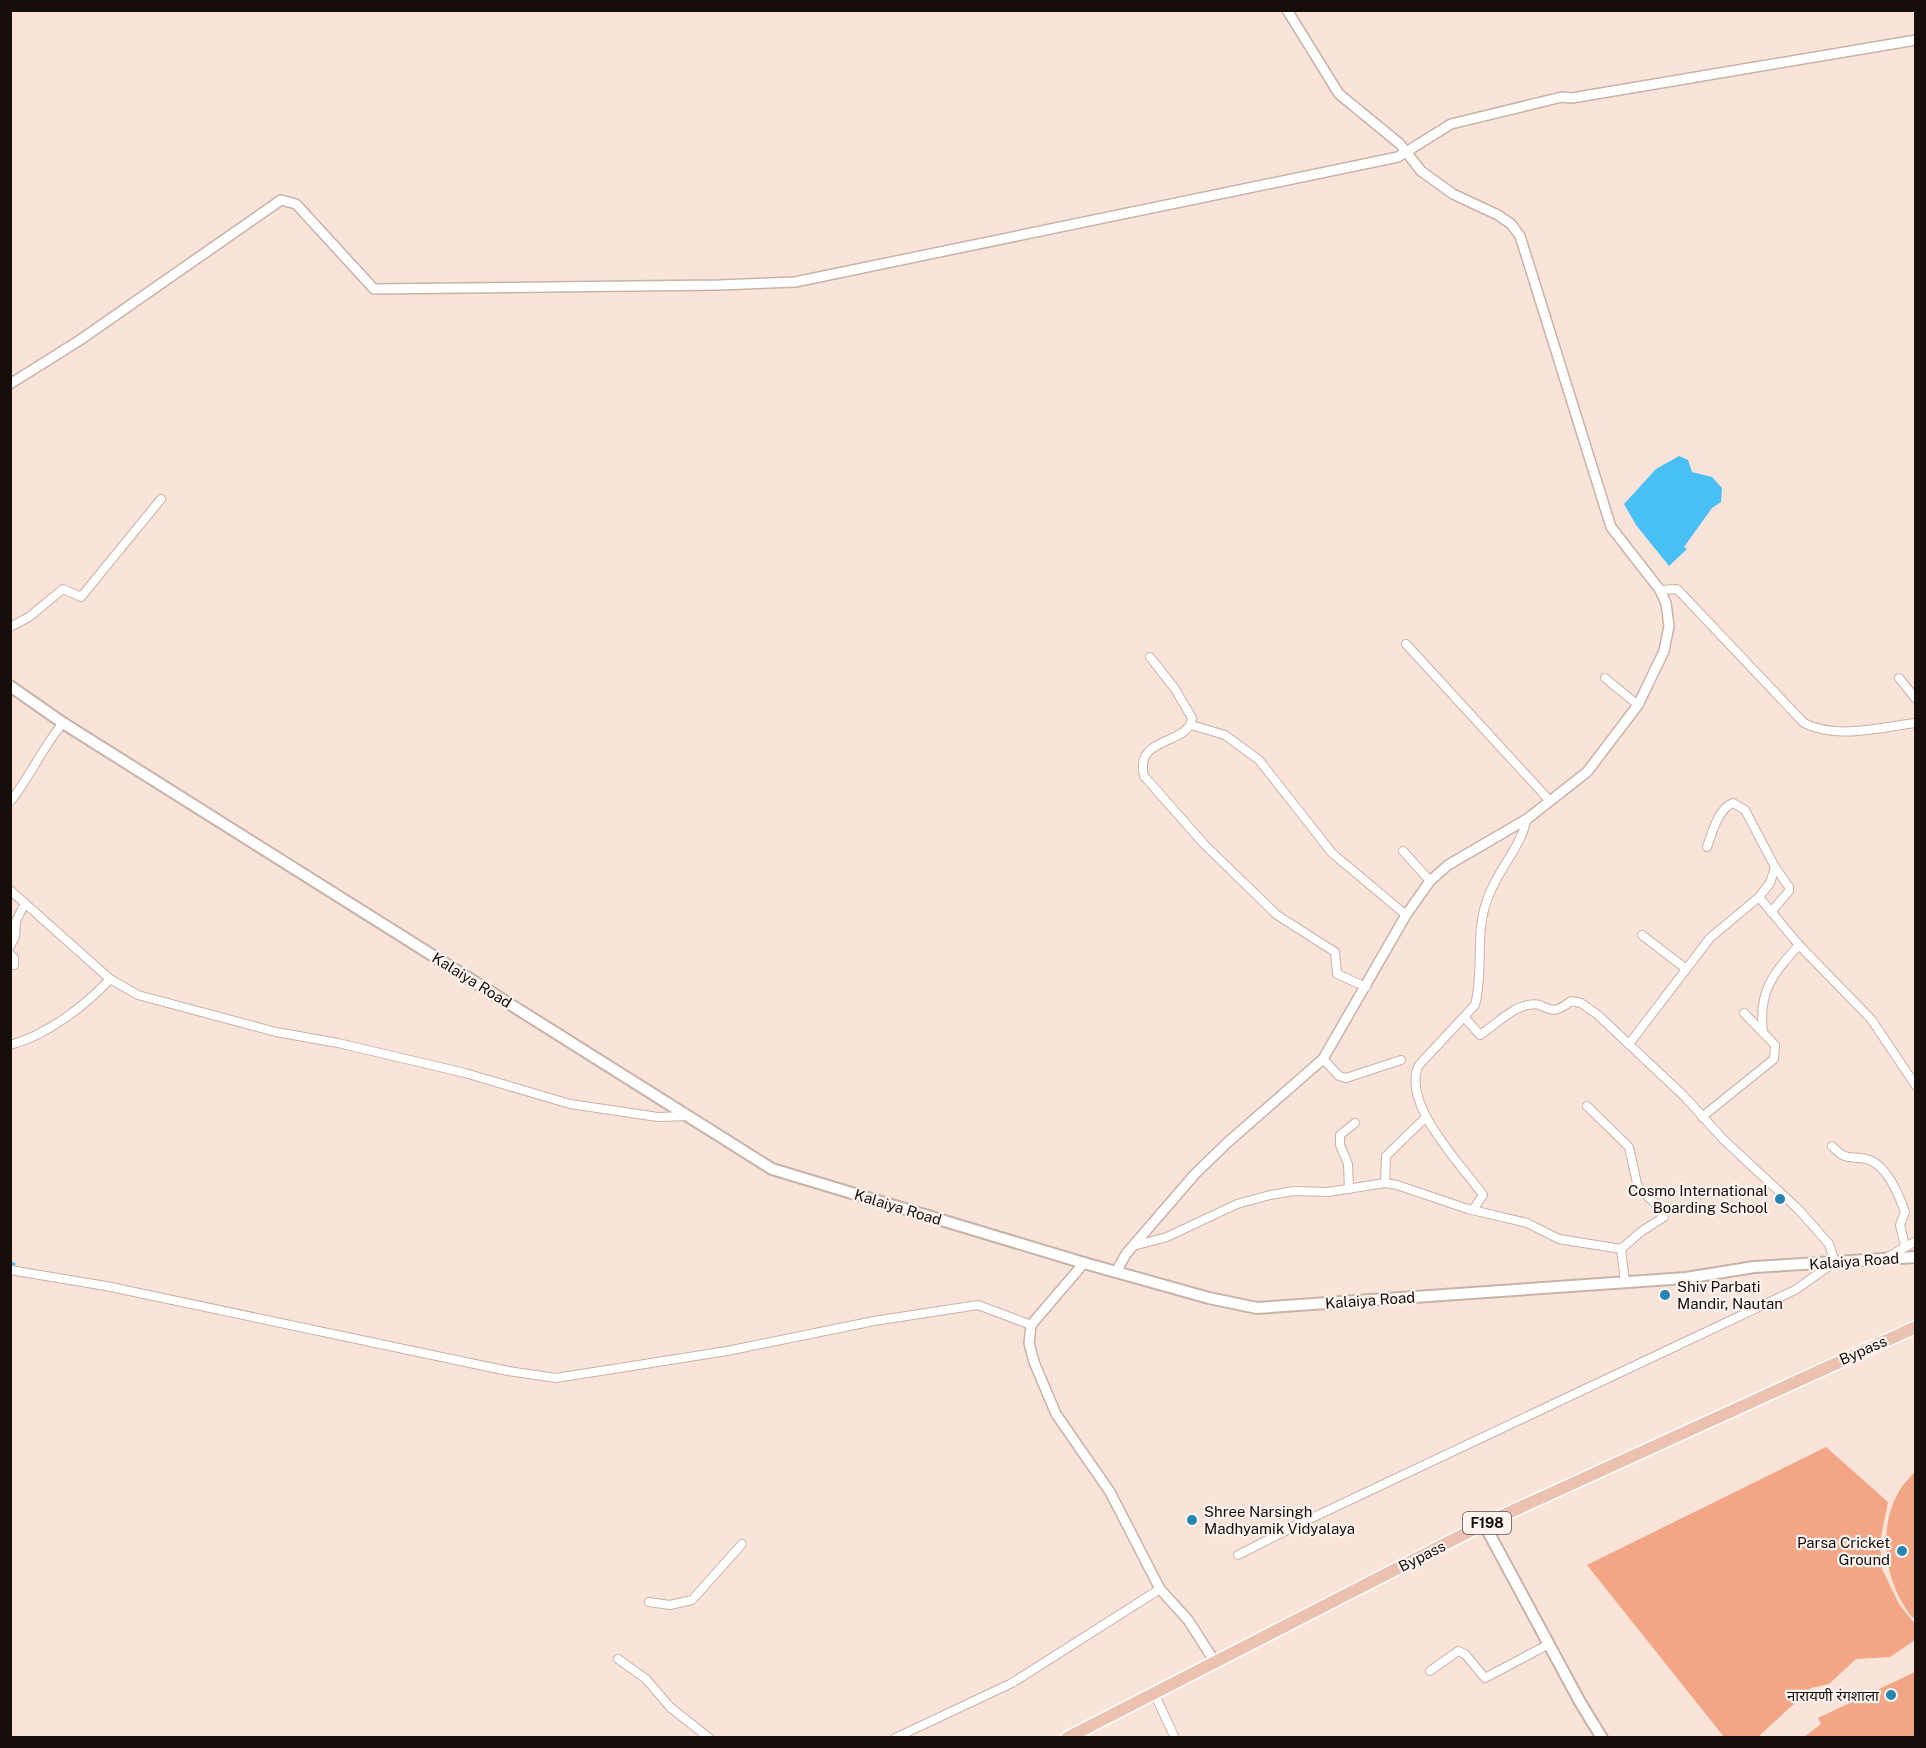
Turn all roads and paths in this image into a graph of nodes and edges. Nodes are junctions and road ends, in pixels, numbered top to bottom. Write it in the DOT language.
graph roads {
  1 [pos="1287,10"];
  2 [pos="1916,40"];
  3 [pos="1405,152"];
  4 [pos="10,384"];
  5 [pos="161,499"];
  6 [pos="1660,590"];
  7 [pos="10,627"];
  8 [pos="1406,645"];
  9 [pos="1150,657"];
  10 [pos="1605,678"];
  11 [pos="1899,678"];
  12 [pos="10,686"];
  13 [pos="1916,699"];
  14 [pos="1638,705"];
  15 [pos="63,723"];
  16 [pos="1916,723"];
  17 [pos="1191,725"];
  18 [pos="1550,801"];
  19 [pos="10,802"];
  20 [pos="1527,819"];
  21 [pos="1707,847"];
  22 [pos="1403,851"];
  23 [pos="1775,867"];
  24 [pos="1430,881"];
  25 [pos="10,890"];
  26 [pos="1759,897"];
  27 [pos="25,903"];
  28 [pos="1771,912"];
  29 [pos="1406,915"];
  30 [pos="1642,935"];
  31 [pos="1799,945"];
  32 [pos="10,946"];
  33 [pos="10,954"];
  34 [pos="14,964"];
  35 [pos="1685,968"];
  36 [pos="110,979"];
  37 [pos="1366,987"];
  38 [pos="1744,1013"];
  39 [pos="1465,1018"];
  40 [pos="1763,1032"];
  41 [pos="1629,1044"];
  42 [pos="10,1045"];
  43 [pos="1323,1059"];
  44 [pos="1401,1060"];
  45 [pos="1916,1086"];
  46 [pos="1587,1106"];
  47 [pos="688,1116"];
  48 [pos="1702,1117"];
  49 [pos="1425,1118"];
  50 [pos="1355,1123"];
  51 [pos="1832,1146"];
  52 [pos="1384,1183"];
  53 [pos="1349,1189"];
  54 [pos="1473,1210"];
  55 [pos="1916,1241"];
  56 [pos="1133,1246"];
  57 [pos="1905,1246"];
  58 [pos="1621,1249"];
  59 [pos="1916,1257"];
  60 [pos="1885,1259"];
  61 [pos="1835,1262"];
  62 [pos="1084,1263"];
  63 [pos="10,1270"];
  64 [pos="1116,1272"];
  65 [pos="1625,1282"];
  66 [pos="1031,1324"];
  67 [pos="1916,1327"];
  68 [pos="1484,1524"];
  69 [pos="742,1544"];
  70 [pos="1238,1556"];
  71 [pos="1160,1589"];
  72 [pos="649,1602"];
  73 [pos="1549,1644"];
  74 [pos="618,1659"];
  75 [pos="1215,1662"];
  76 [pos="1430,1671"];
  77 [pos="1154,1693"];
  78 [pos="709,1737"];
  79 [pos="895,1737"];
  80 [pos="1067,1737"];
  81 [pos="1175,1737"];
  82 [pos="1602,1737"];
  1 -- 3 [label="street"];
  2 -- 3 [label="street"];
  3 -- 4 [label="street"];
  3 -- 6 [label="street"];
  5 -- 7 [label="street"];
  6 -- 14 [label="street"];
  6 -- 16 [label="street"];
  8 -- 18 [label="street"];
  9 -- 17 [label="street"];
  10 -- 14 [label="street"];
  11 -- 13 [label="street"];
  12 -- 15 [label="main road, Kalaiya Road"];
  14 -- 18 [label="street"];
  15 -- 19 [label="street"];
  15 -- 47 [label="main road, Kalaiya Road"];
  17 -- 29 [label="street"];
  17 -- 37 [label="street"];
  18 -- 20 [label="street"];
  20 -- 24 [label="street"];
  20 -- 39 [label="street"];
  21 -- 23 [label="street"];
  22 -- 24 [label="street"];
  23 -- 26 [label="street"];
  23 -- 28 [label="street"];
  24 -- 29 [label="street"];
  25 -- 27 [label="street"];
  26 -- 28 [label="street"];
  26 -- 35 [label="street"];
  27 -- 32 [label="street"];
  27 -- 36 [label="street"];
  28 -- 31 [label="street"];
  29 -- 37 [label="street"];
  30 -- 35 [label="street"];
  31 -- 40 [label="street"];
  31 -- 45 [label="street"];
  33 -- 34 [label="street"];
  35 -- 41 [label="street"];
  36 -- 42 [label="street"];
  36 -- 47 [label="street"];
  37 -- 43 [label="street"];
  38 -- 40 [label="street"];
  39 -- 41 [label="street"];
  39 -- 49 [label="street"];
  40 -- 48 [label="street"];
  41 -- 48 [label="street"];
  43 -- 44 [label="street"];
  43 -- 56 [label="street"];
  46 -- 58 [label="street"];
  47 -- 62 [label="main road, Kalaiya Road"];
  48 -- 61 [label="street"];
  49 -- 52 [label="street"];
  49 -- 54 [label="street"];
  50 -- 53 [label="street"];
  51 -- 57 [label="street"];
  52 -- 53 [label="street"];
  52 -- 54 [label="street"];
  53 -- 56 [label="street"];
  54 -- 58 [label="street"];
  55 -- 57 [label="street"];
  56 -- 64 [label="street"];
  57 -- 60 [label="street"];
  58 -- 65 [label="street"];
  59 -- 60 [label="main road, Kalaiya Road"];
  60 -- 61 [label="main road, Kalaiya Road"];
  61 -- 65 [label="main road, Kalaiya Road"];
  61 -- 70 [label="street"];
  62 -- 64 [label="main road, Kalaiya Road"];
  62 -- 66 [label="street"];
  63 -- 66 [label="street"];
  64 -- 65 [label="main road, Kalaiya Road"];
  66 -- 71 [label="street"];
  67 -- 68 [label="main road, Bypass / F198"];
  68 -- 73 [label="main road"];
  68 -- 75 [label="main road, Bypass / F198"];
  69 -- 72 [label="street"];
  71 -- 75 [label="street"];
  71 -- 79 [label="street"];
  73 -- 76 [label="street"];
  73 -- 82 [label="main road"];
  74 -- 78 [label="street"];
  75 -- 77 [label="main road, Bypass / F198"];
  77 -- 80 [label="main road, Bypass / F198"];
  77 -- 81 [label="street"];
}
